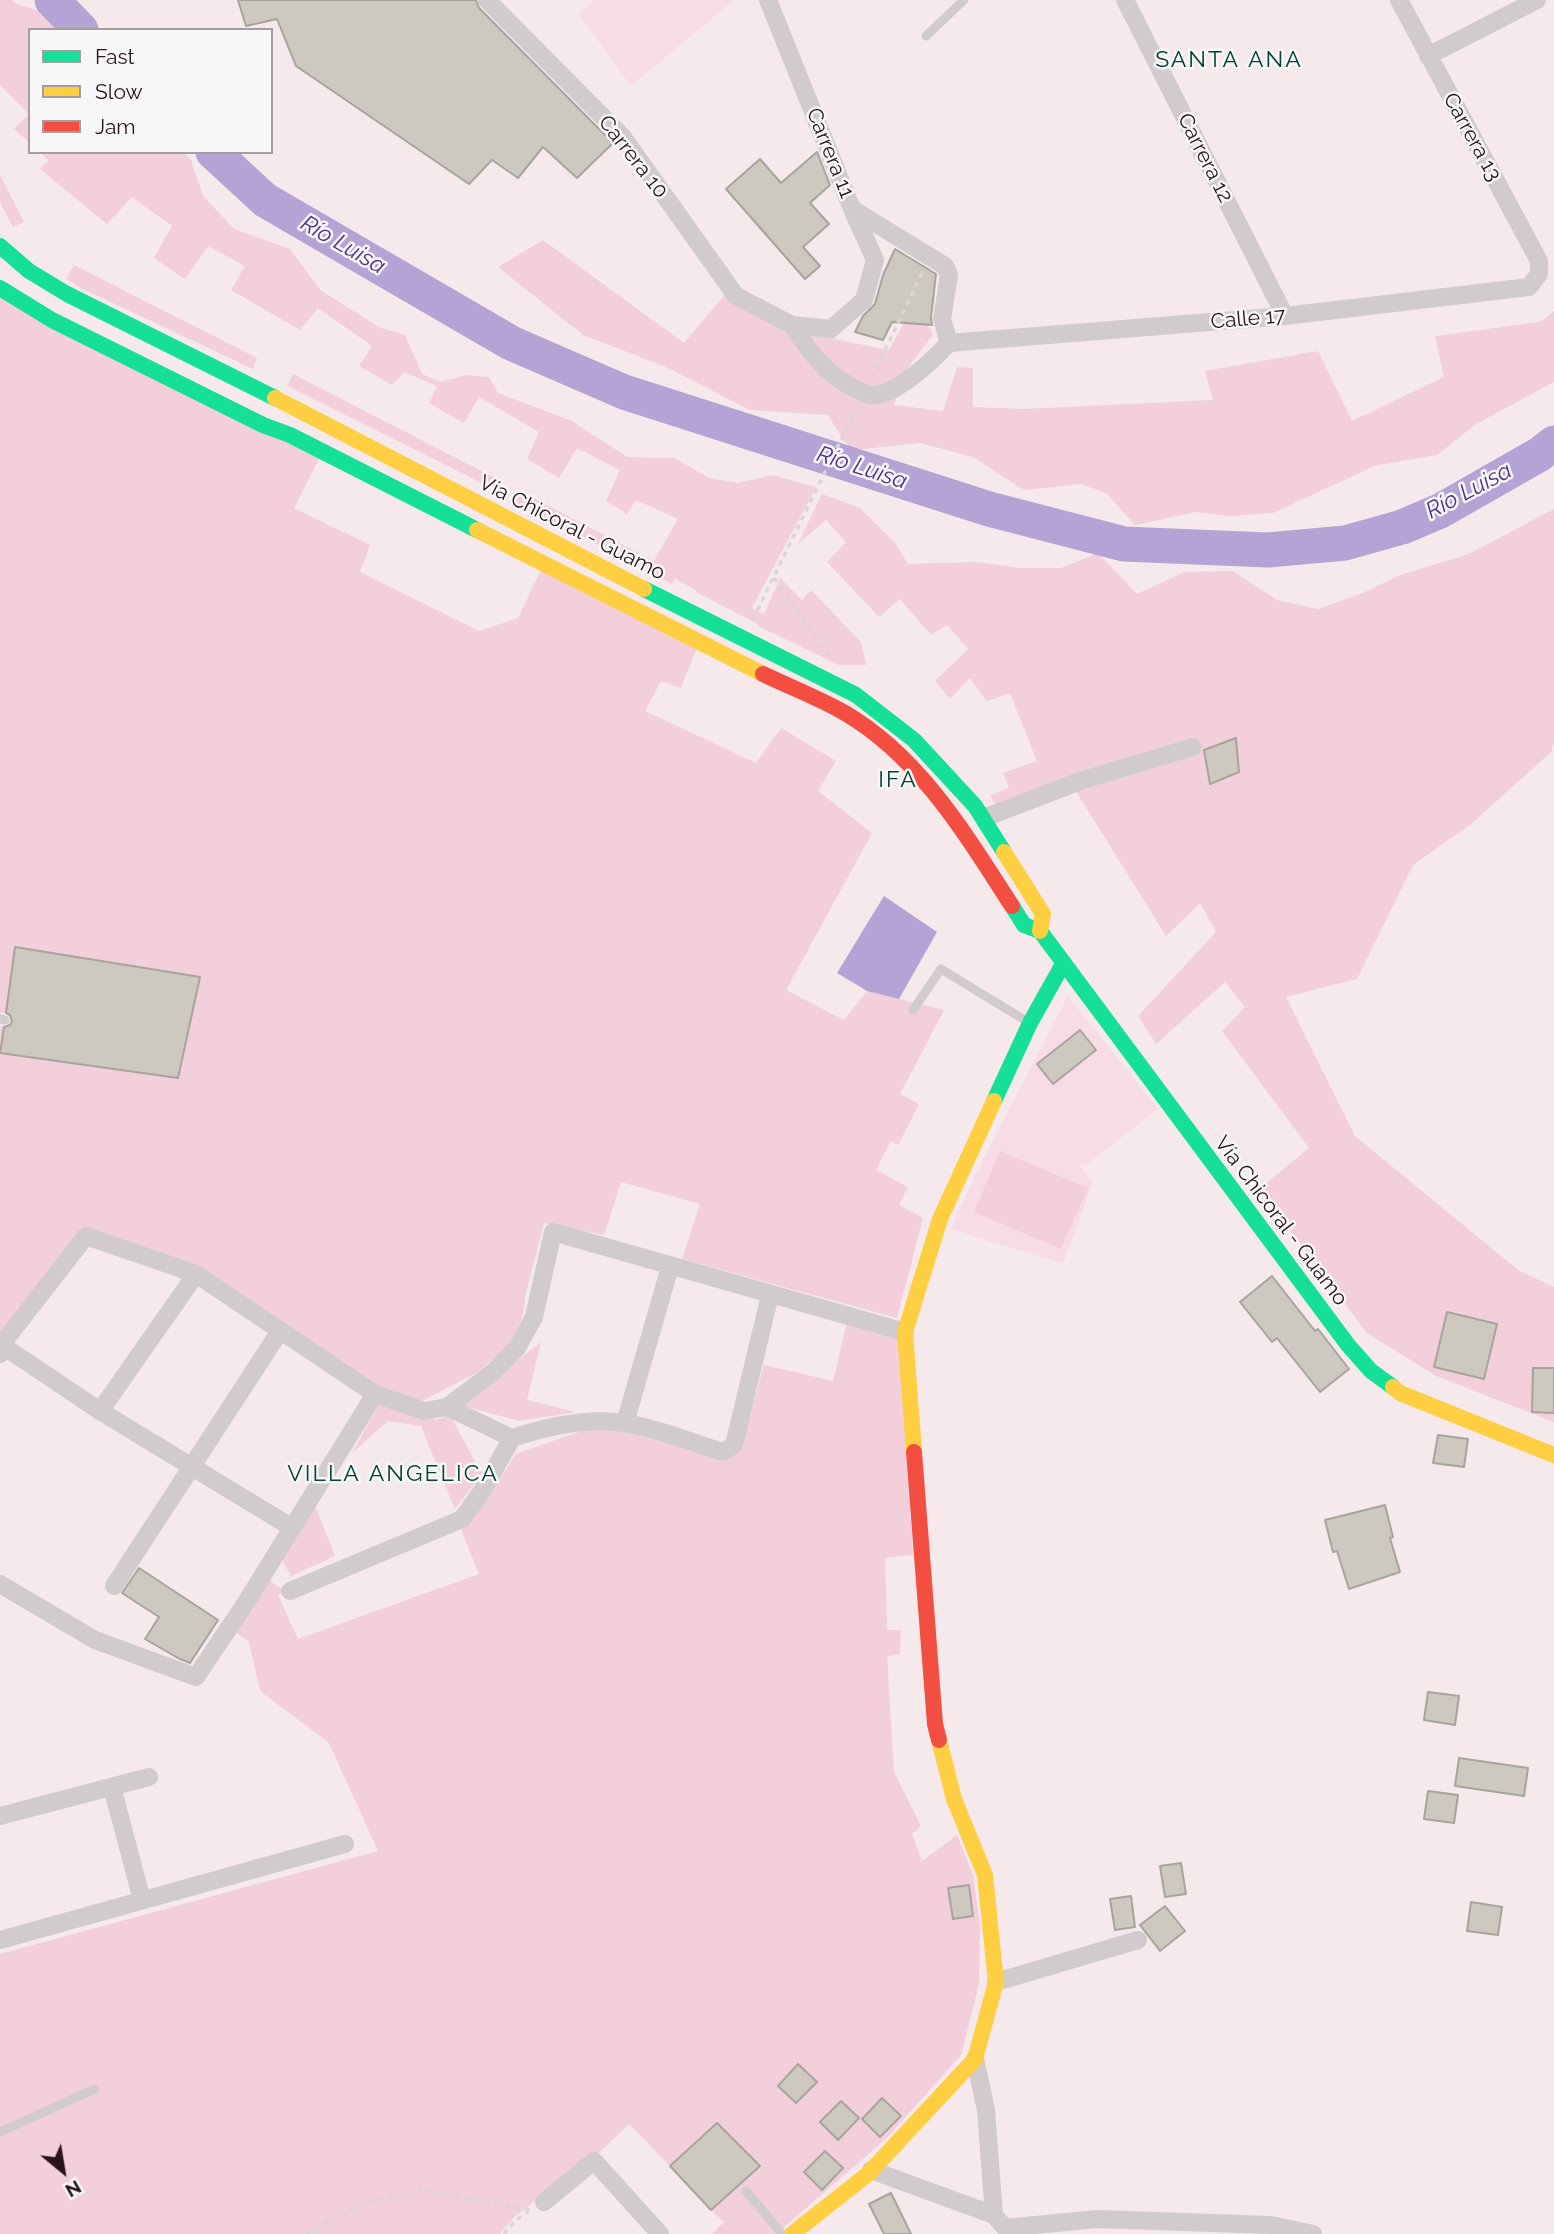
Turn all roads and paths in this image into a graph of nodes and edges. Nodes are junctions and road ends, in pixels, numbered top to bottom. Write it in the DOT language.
graph roads {
  1 [pos="487,0"];
  2 [pos="768,0"];
  3 [pos="964,0"];
  4 [pos="1125,0"];
  5 [pos="1399,0"];
  6 [pos="1536,0"];
  7 [pos="926,36"];
  8 [pos="1428,56"];
  9 [pos="852,209"];
  10 [pos="0,247"];
  11 [pos="1539,274"];
  12 [pos="919,279"];
  13 [pos="0,288"];
  14 [pos="1285,316"];
  15 [pos="792,325"];
  16 [pos="949,343"];
  17 [pos="871,378"];
  18 [pos="276,401"];
  19 [pos="859,403"];
  20 [pos="263,425"];
  21 [pos="501,516"];
  22 [pos="490,538"];
  23 [pos="774,578"];
  24 [pos="674,604"];
  25 [pos="663,624"];
  26 [pos="743,638"];
  27 [pos="834,663"];
  28 [pos="806,671"];
  29 [pos="794,689"];
  30 [pos="1193,747"];
  31 [pos="980,812"];
  32 [pos="957,820"];
  33 [pos="1040,932"];
  34 [pos="1063,964"];
  35 [pos="913,1010"];
  36 [pos="1030,1023"];
  37 [pos="670,1267"];
  38 [pos="196,1274"];
  39 [pos="770,1296"];
  40 [pos="280,1331"];
  41 [pos="905,1332"];
  42 [pos="1,1347"];
  43 [pos="375,1394"];
  44 [pos="447,1407"];
  45 [pos="100,1411"];
  46 [pos="625,1423"];
  47 [pos="512,1438"];
  48 [pos="1554,1455"];
  49 [pos="191,1467"];
  50 [pos="292,1527"];
  51 [pos="0,1584"];
  52 [pos="114,1586"];
  53 [pos="290,1591"];
  54 [pos="149,1777"];
  55 [pos="112,1787"];
  56 [pos="0,1815"];
  57 [pos="345,1844"];
  58 [pos="142,1900"];
  59 [pos="0,1940"];
  60 [pos="1138,1940"];
  61 [pos="996,1982"];
  62 [pos="975,2059"];
  63 [pos="95,2088"];
  64 [pos="0,2132"];
  65 [pos="872,2170"];
  66 [pos="746,2191"];
  67 [pos="538,2206"];
  68 [pos="994,2215"];
  69 [pos="306,2234"];
  70 [pos="504,2234"];
  71 [pos="660,2234"];
  72 [pos="782,2234"];
  73 [pos="792,2234"];
  74 [pos="1313,2234"];
  1 -- 15 [label="street, Carrera 10"];
  2 -- 9 [label="street, Carrera 11"];
  3 -- 7 [label="lane"];
  4 -- 14 [label="street, Carrera 12"];
  5 -- 8 [label="street, Carrera 13"];
  6 -- 8 [label="street"];
  8 -- 11 [label="street, Carrera 13"];
  9 -- 15 [label="street"];
  9 -- 16 [label="street, Carrera 11"];
  10 -- 18 [label="street, Vía Chicoral - Guamo"];
  11 -- 14 [label="street, Calle 17"];
  12 -- 17 [label="path"];
  13 -- 20 [label="street, Vía Chicoral - Guamo"];
  14 -- 16 [label="street, Calle 17"];
  15 -- 16 [label="street"];
  18 -- 20 [label="street"];
  18 -- 21 [label="street, Vía Chicoral - Guamo"];
  19 -- 23 [label="path"];
  20 -- 22 [label="street, Vía Chicoral - Guamo"];
  21 -- 22 [label="street"];
  21 -- 24 [label="street, Vía Chicoral - Guamo"];
  22 -- 25 [label="street, Vía Chicoral - Guamo"];
  23 -- 26 [label="path"];
  23 -- 27 [label="path"];
  24 -- 25 [label="street"];
  24 -- 26 [label="street, Vía Chicoral - Guamo"];
  25 -- 29 [label="street, Vía Chicoral - Guamo"];
  26 -- 28 [label="street, Vía Chicoral - Guamo"];
  28 -- 29 [label="street"];
  28 -- 31 [label="street, Vía Chicoral - Guamo"];
  29 -- 32 [label="street, Vía Chicoral - Guamo"];
  30 -- 31 [label="street"];
  31 -- 32 [label="street"];
  31 -- 33 [label="street, Vía Chicoral - Guamo"];
  32 -- 33 [label="street, Vía Chicoral - Guamo"];
  33 -- 34 [label="street, Vía Chicoral - Guamo"];
  34 -- 36 [label="street"];
  34 -- 48 [label="street, Vía Chicoral - Guamo"];
  35 -- 36 [label="lane"];
  36 -- 41 [label="street"];
  37 -- 39 [label="street"];
  37 -- 44 [label="street"];
  37 -- 46 [label="street"];
  38 -- 40 [label="street"];
  38 -- 42 [label="street"];
  38 -- 45 [label="street"];
  39 -- 41 [label="street"];
  39 -- 46 [label="street"];
  40 -- 43 [label="street"];
  40 -- 49 [label="street"];
  41 -- 61 [label="street"];
  42 -- 45 [label="street"];
  43 -- 44 [label="street"];
  43 -- 50 [label="street"];
  44 -- 47 [label="street"];
  45 -- 49 [label="street"];
  46 -- 47 [label="street"];
  47 -- 53 [label="street"];
  49 -- 50 [label="street"];
  49 -- 52 [label="street"];
  50 -- 51 [label="street"];
  54 -- 55 [label="street"];
  55 -- 56 [label="street"];
  55 -- 58 [label="street"];
  57 -- 58 [label="street"];
  58 -- 59 [label="street"];
  60 -- 61 [label="street"];
  61 -- 62 [label="street"];
  62 -- 65 [label="street"];
  62 -- 68 [label="street"];
  63 -- 64 [label="lane"];
  65 -- 68 [label="street"];
  65 -- 73 [label="street"];
  66 -- 72 [label="lane"];
  67 -- 69 [label="path"];
  67 -- 70 [label="path"];
  67 -- 71 [label="street"];
  68 -- 74 [label="street"];
}
